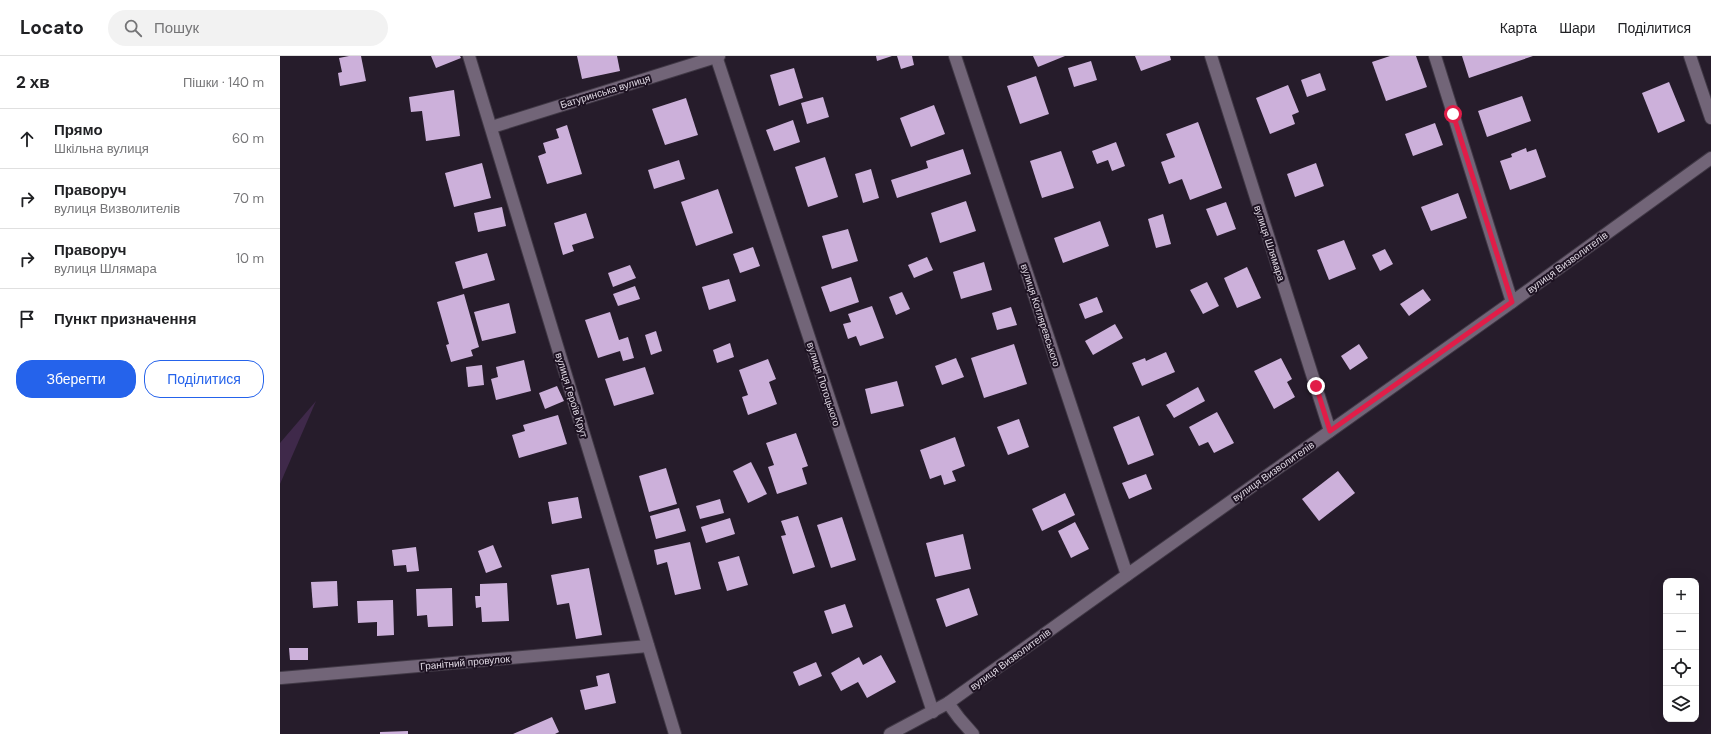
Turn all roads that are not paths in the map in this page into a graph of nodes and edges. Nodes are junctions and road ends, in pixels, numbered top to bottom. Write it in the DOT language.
graph roads {
  1 [pos="469,56"];
  2 [pos="717,56"];
  3 [pos="955,56"];
  4 [pos="1211,56"];
  5 [pos="1435,56"];
  6 [pos="1690,56"];
  7 [pos="1711,118"];
  8 [pos="492,127"];
  9 [pos="1711,158"];
  10 [pos="1512,302"];
  11 [pos="1330,431"];
  12 [pos="1126,575"];
  13 [pos="648,646"];
  14 [pos="281,678"];
  15 [pos="948,703"];
  16 [pos="933,712"];
  17 [pos="675,734"];
  18 [pos="890,734"];
  19 [pos="973,734"];
  1 -- 8 [label="street, вулиця Героїв Крут"];
  2 -- 8 [label="street, Батуринська вулиця"];
  2 -- 16 [label="street, вулиця Потоцького"];
  3 -- 12 [label="street, вулиця Котляревського"];
  4 -- 11 [label="street, вулиця Шлямара"];
  5 -- 10 [label="street"];
  6 -- 7 [label="street"];
  8 -- 13 [label="street, вулиця Героїв Крут"];
  9 -- 10 [label="street, вулиця Визволителів"];
  10 -- 11 [label="street, вулиця Визволителів"];
  11 -- 12 [label="street, вулиця Визволителів"];
  12 -- 15 [label="street, вулиця Визволителів"];
  13 -- 14 [label="street, Гранітний провулок"];
  13 -- 17 [label="street, вулиця Героїв Крут"];
  15 -- 16 [label="street, вулиця Визволителів"];
  15 -- 19 [label="street"];
  16 -- 18 [label="street, вулиця Визволителів"];
}
